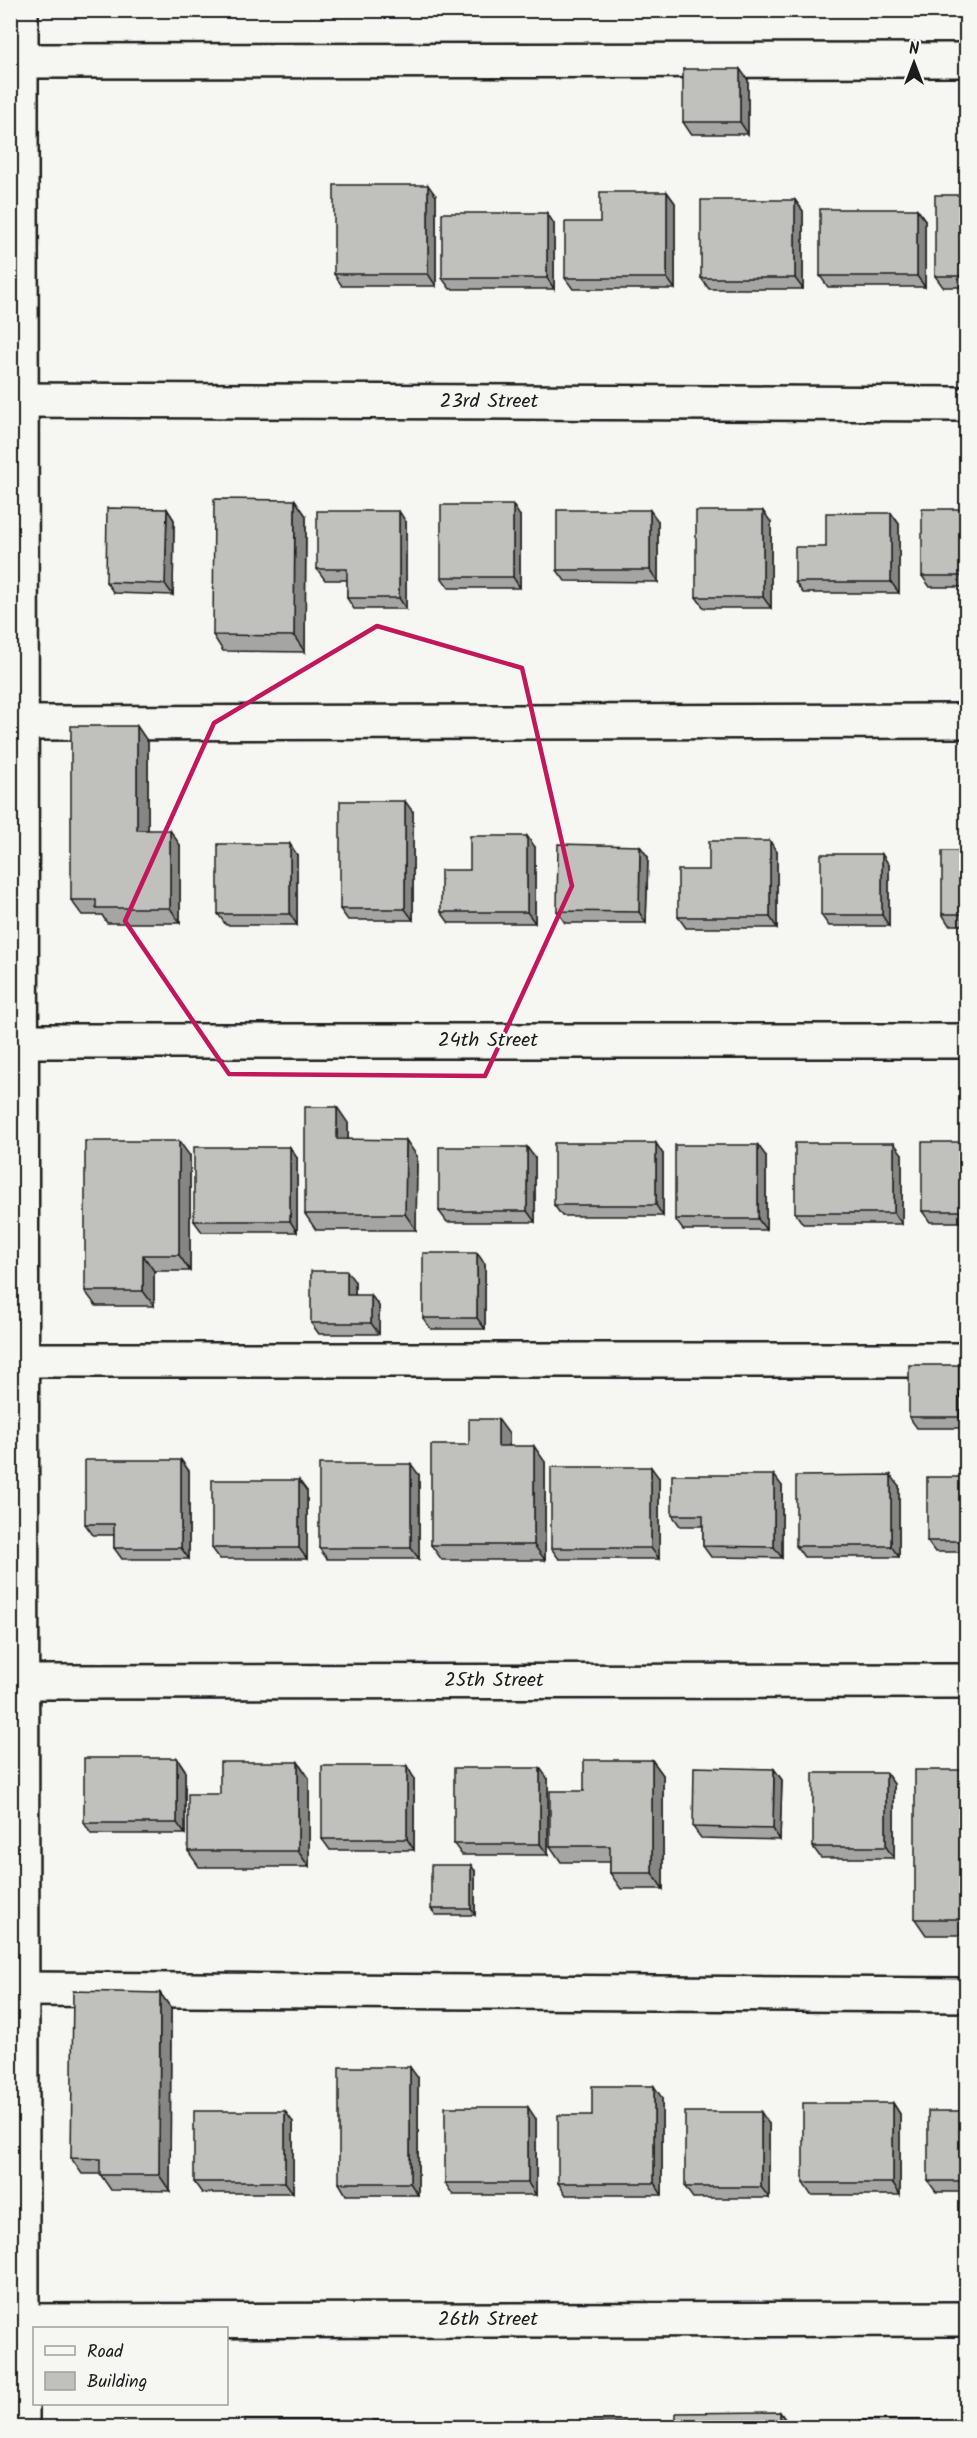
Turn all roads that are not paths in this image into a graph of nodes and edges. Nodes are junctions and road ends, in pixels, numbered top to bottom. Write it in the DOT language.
graph roads {
  1 [pos="21,10"];
  2 [pos="966,60"];
  3 [pos="16,61"];
  4 [pos="16,400"];
  5 [pos="966,404"];
  6 [pos="966,721"];
  7 [pos="16,723"];
  8 [pos="16,1041"];
  9 [pos="966,1041"];
  10 [pos="16,1360"];
  11 [pos="966,1360"];
  12 [pos="966,1681"];
  13 [pos="21,1682"];
  14 [pos="22,1989"];
  15 [pos="966,1995"];
  16 [pos="966,2319"];
  17 [pos="16,2320"];
  18 [pos="22,2427"];
  1 -- 3 [label="street"];
  2 -- 3 [label="street"];
  3 -- 4 [label="street"];
  4 -- 5 [label="street, 23rd Street"];
  4 -- 7 [label="street"];
  6 -- 7 [label="street"];
  7 -- 8 [label="street"];
  8 -- 9 [label="street, 24th Street"];
  8 -- 10 [label="street"];
  10 -- 11 [label="street"];
  10 -- 13 [label="street"];
  12 -- 13 [label="street, 25th Street"];
  13 -- 14 [label="street"];
  14 -- 15 [label="street"];
  14 -- 17 [label="street"];
  16 -- 17 [label="street, 26th Street"];
  17 -- 18 [label="street"];
}
